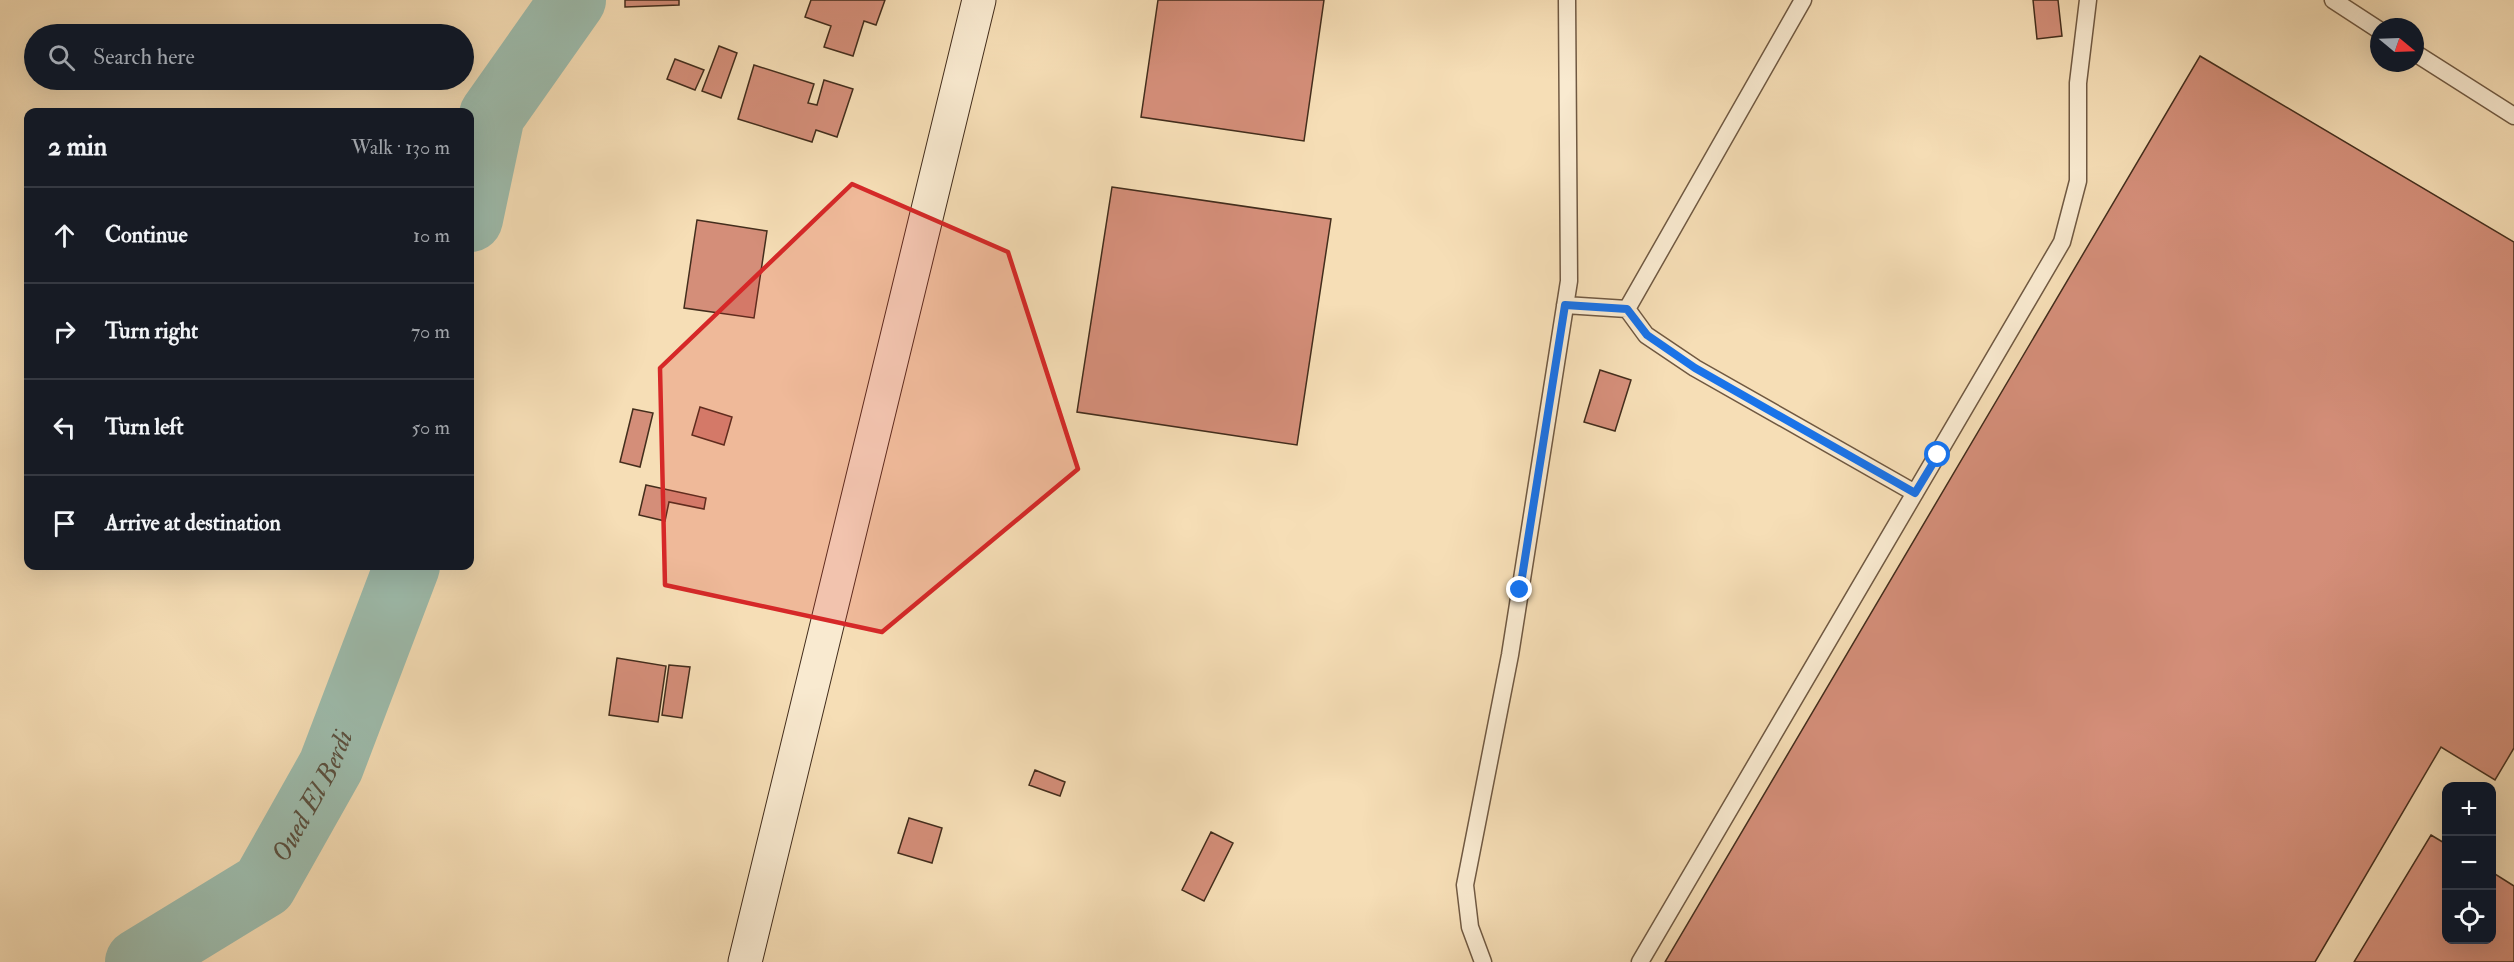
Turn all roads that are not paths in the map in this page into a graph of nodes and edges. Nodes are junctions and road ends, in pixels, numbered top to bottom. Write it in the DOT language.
graph roads {
  1 [pos="979,0"];
  2 [pos="1566,0"];
  3 [pos="1803,0"];
  4 [pos="2088,0"];
  5 [pos="2333,0"];
  6 [pos="2370,24"];
  7 [pos="2424,59"];
  8 [pos="2514,116"];
  9 [pos="1565,305"];
  10 [pos="1627,309"];
  11 [pos="1915,493"];
  12 [pos="745,962"];
  13 [pos="1483,962"];
  14 [pos="1640,962"];
  1 -- 12 [label="main road"];
  2 -- 9 [label="lane"];
  3 -- 10 [label="lane"];
  4 -- 11 [label="lane"];
  5 -- 6 [label="lane"];
  7 -- 8 [label="lane"];
  9 -- 10 [label="lane"];
  9 -- 13 [label="lane"];
  10 -- 11 [label="lane"];
  11 -- 14 [label="lane"];
}
